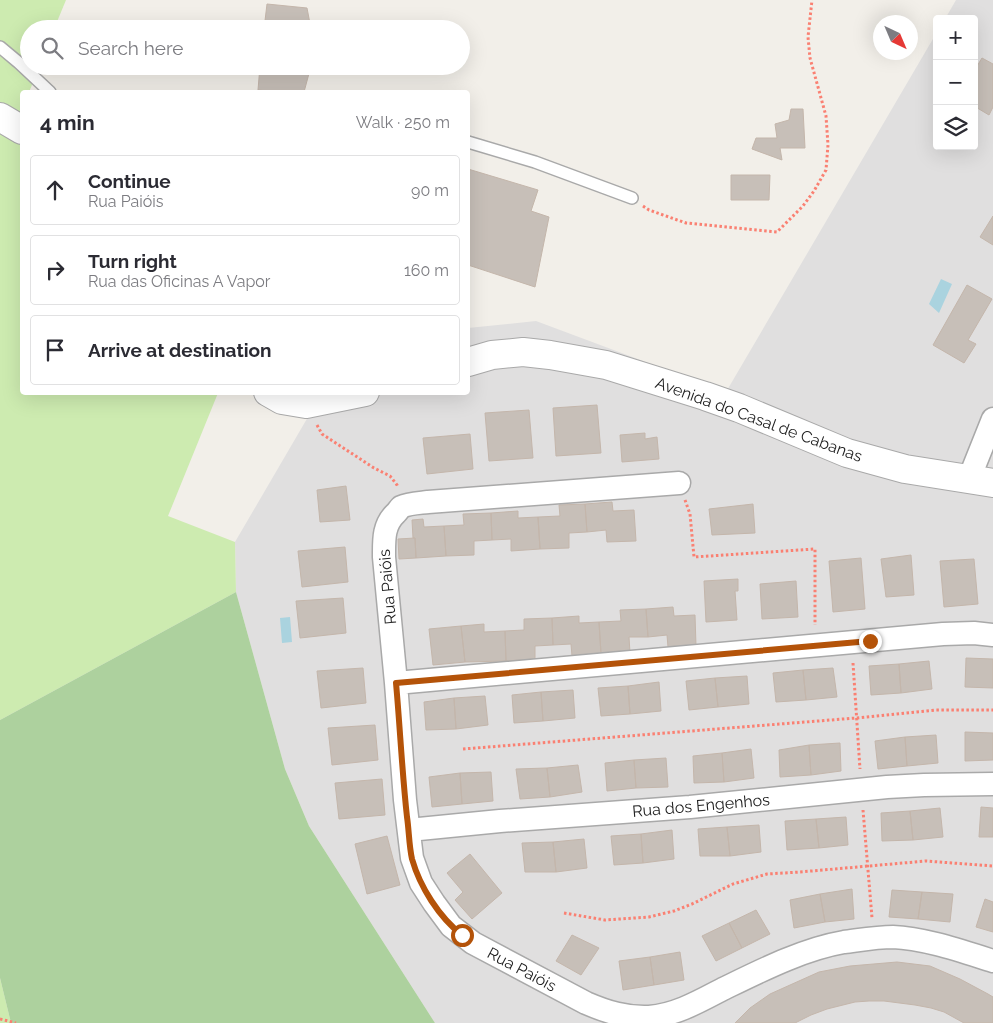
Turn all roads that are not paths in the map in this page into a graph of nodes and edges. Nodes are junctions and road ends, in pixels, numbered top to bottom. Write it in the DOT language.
graph roads {
  1 [pos="0,46"];
  2 [pos="20,64"];
  3 [pos="32,75"];
  4 [pos="48,90"];
  5 [pos="0,117"];
  6 [pos="20,129"];
  7 [pos="470,143"];
  8 [pos="632,198"];
  9 [pos="470,361"];
  10 [pos="273,395"];
  11 [pos="350,395"];
  12 [pos="993,418"];
  13 [pos="981,481"];
  14 [pos="679,483"];
  15 [pos="993,635"];
  16 [pos="396,683"];
  17 [pos="993,784"];
  18 [pos="409,830"];
  19 [pos="993,961"];
  1 -- 2 [label="lane"];
  3 -- 4 [label="lane"];
  5 -- 6 [label="street"];
  7 -- 8 [label="lane"];
  9 -- 13 [label="street, Avenida do Casal de Cabanas"];
  10 -- 11 [label="street"];
  12 -- 13 [label="street"];
  14 -- 16 [label="street, Rua Paióis"];
  15 -- 16 [label="street"];
  16 -- 18 [label="street, Rua Paióis"];
  17 -- 18 [label="street, Rua dos Engenhos"];
  18 -- 19 [label="street, Rua Paióis"];
}
